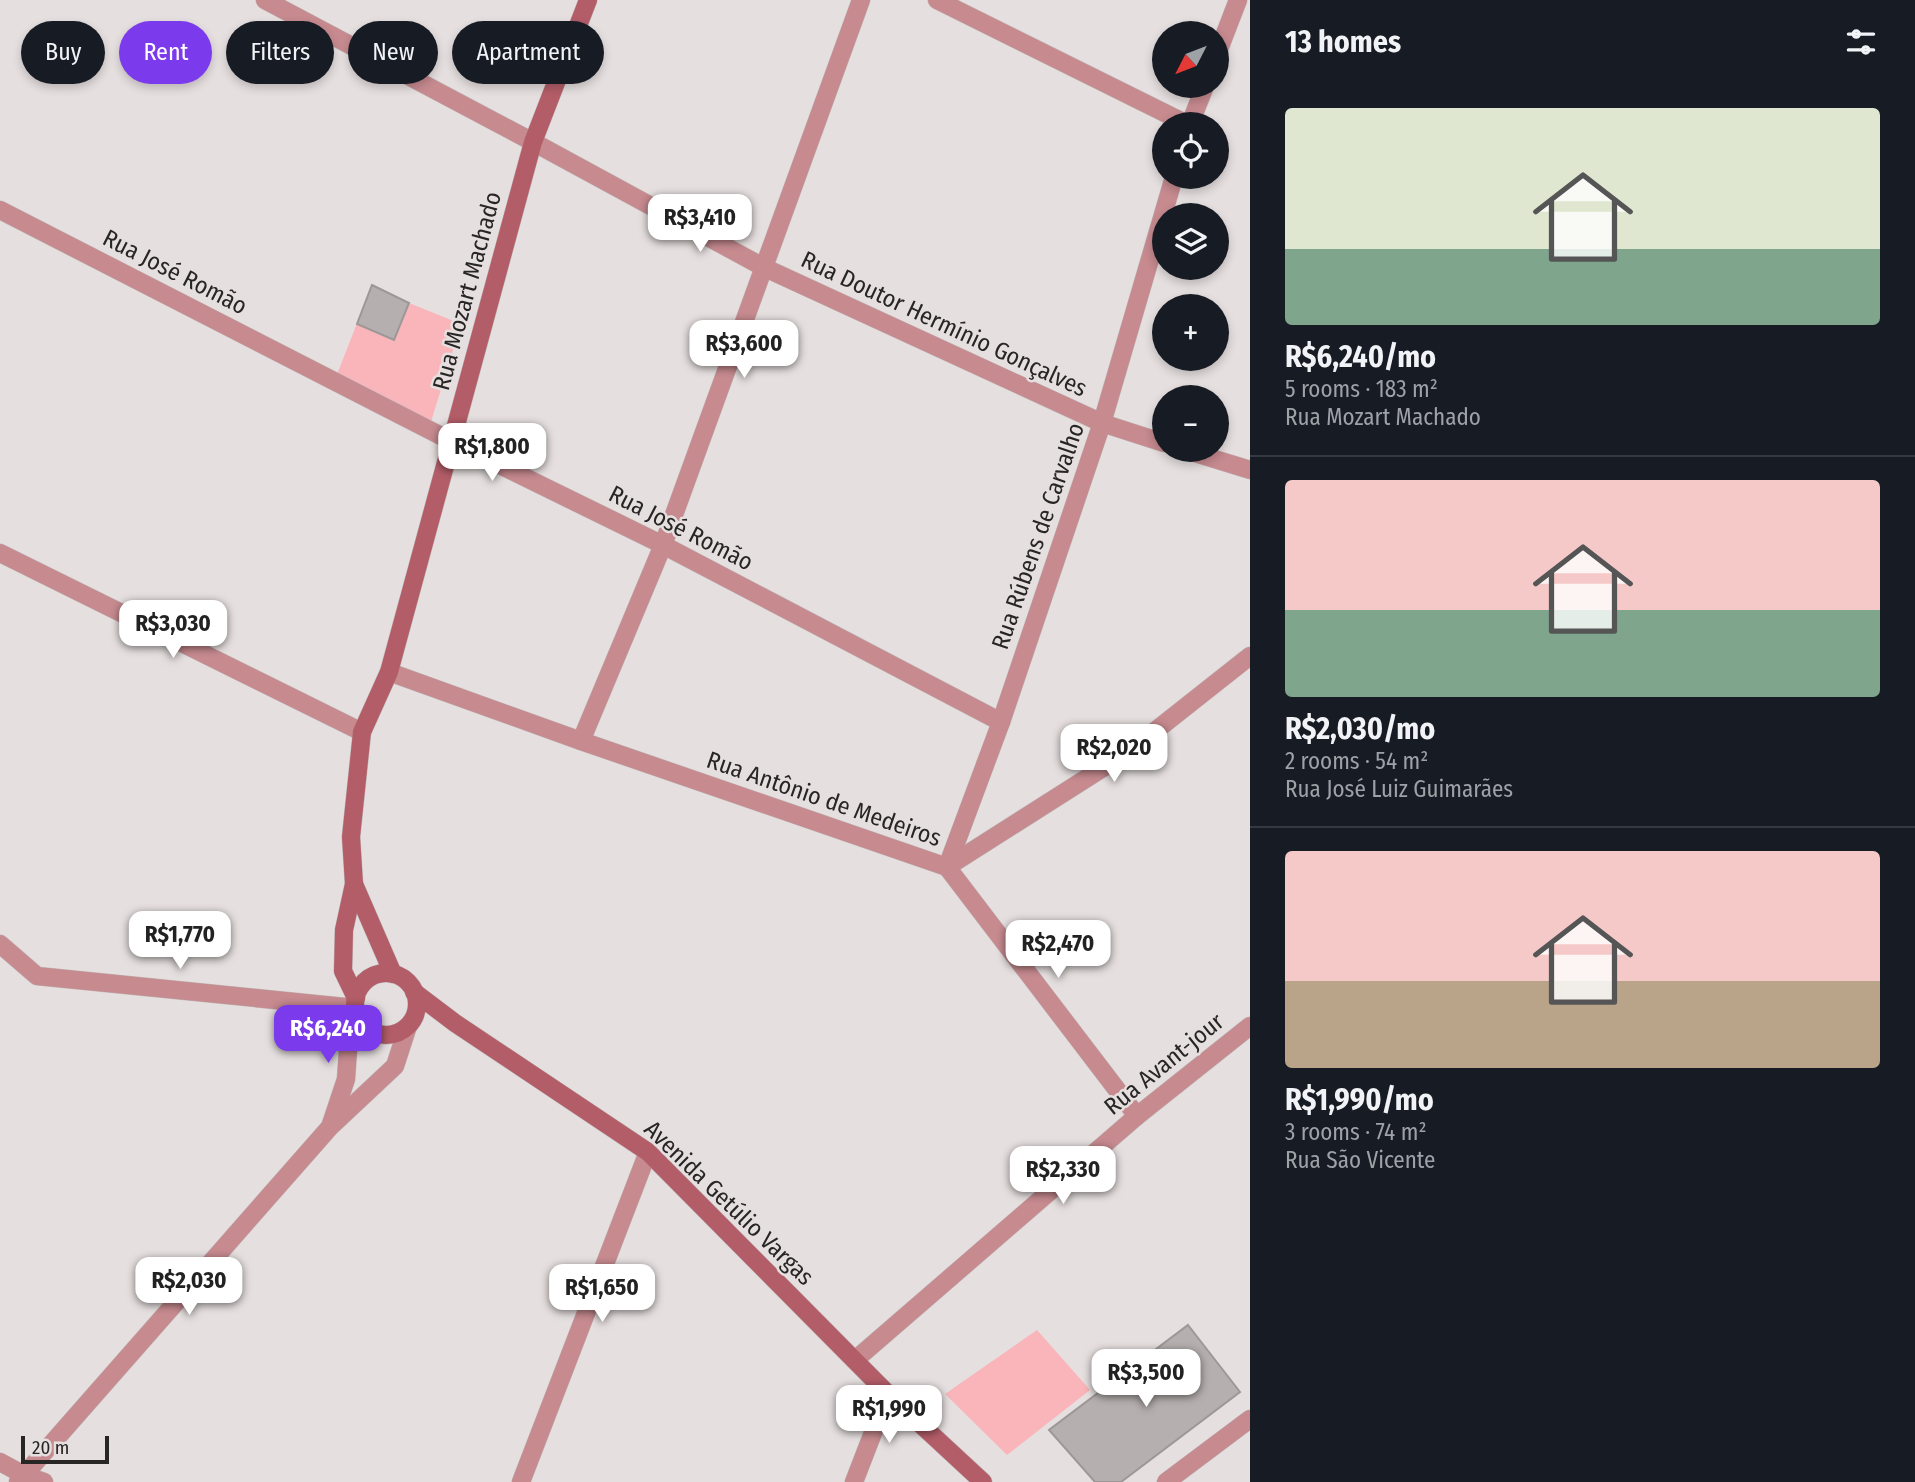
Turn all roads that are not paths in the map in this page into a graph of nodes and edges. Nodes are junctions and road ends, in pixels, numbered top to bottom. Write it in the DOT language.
graph roads {
  1 [pos="265,0"];
  2 [pos="588,0"];
  3 [pos="861,0"];
  4 [pos="937,0"];
  5 [pos="1238,0"];
  6 [pos="1229,23"];
  7 [pos="1164,112"];
  8 [pos="533,142"];
  9 [pos="1170,189"];
  10 [pos="0,210"];
  11 [pos="765,268"];
  12 [pos="1102,423"];
  13 [pos="1152,439"];
  14 [pos="451,441"];
  15 [pos="1224,462"];
  16 [pos="1250,470"];
  17 [pos="663,545"];
  18 [pos="0,553"];
  19 [pos="1250,656"];
  20 [pos="389,672"];
  21 [pos="1001,722"];
  22 [pos="362,732"];
  23 [pos="581,741"];
  24 [pos="947,867"];
  25 [pos="354,884"];
  26 [pos="0,944"];
  27 [pos="393,974"];
  28 [pos="414,992"];
  29 [pos="357,1008"];
  30 [pos="408,1026"];
  31 [pos="1250,1026"];
  32 [pos="1137,1116"];
  33 [pos="330,1127"];
  34 [pos="648,1152"];
  35 [pos="855,1360"];
  36 [pos="888,1394"];
  37 [pos="1250,1419"];
  38 [pos="0,1462"];
  39 [pos="21,1478"];
  40 [pos="44,1482"];
  41 [pos="521,1482"];
  42 [pos="854,1482"];
  43 [pos="983,1482"];
  44 [pos="1166,1482"];
  1 -- 8 [label="street, Rua Doutor Hermínio Gonçalves"];
  2 -- 8 [label="street, Rua Mozart Machado"];
  3 -- 11 [label="street"];
  4 -- 7 [label="street"];
  5 -- 6 [label="street"];
  8 -- 11 [label="street, Rua Doutor Hermínio Gonçalves"];
  8 -- 14 [label="street, Rua Mozart Machado"];
  9 -- 12 [label="street, Rua Rúbens de Carvalho"];
  10 -- 14 [label="street, Rua José Romão"];
  11 -- 12 [label="street, Rua Doutor Hermínio Gonçalves"];
  11 -- 17 [label="street"];
  12 -- 13 [label="street, Rua Doutor Hermínio Gonçalves"];
  12 -- 21 [label="street, Rua Rúbens de Carvalho"];
  14 -- 17 [label="street, Rua José Romão"];
  14 -- 20 [label="street, Rua Mozart Machado"];
  15 -- 16 [label="street"];
  17 -- 21 [label="street, Rua José Romão"];
  17 -- 23 [label="street"];
  18 -- 22 [label="street"];
  19 -- 24 [label="street"];
  20 -- 22 [label="street, Rua Mozart Machado"];
  20 -- 23 [label="street, Rua Antônio de Medeiros"];
  21 -- 24 [label="street, Rua Rúbens de Carvalho"];
  22 -- 25 [label="street, Rua Mozart Machado"];
  23 -- 24 [label="street, Rua Antônio de Medeiros"];
  24 -- 32 [label="street, Rua Antônio de Medeiros"];
  25 -- 27 [label="street, Rua Mozart Machado"];
  25 -- 29 [label="street, Rua Mozart Machado"];
  26 -- 29 [label="street"];
  27 -- 28 [label="street"];
  27 -- 29 [label="street"];
  28 -- 30 [label="street"];
  28 -- 34 [label="street, Avenida Getúlio Vargas"];
  29 -- 30 [label="street"];
  29 -- 33 [label="street"];
  30 -- 33 [label="street"];
  31 -- 32 [label="street, Rua Avant-jour"];
  32 -- 35 [label="street, Rua Avant-jour"];
  33 -- 39 [label="street"];
  34 -- 35 [label="street, Avenida Getúlio Vargas"];
  34 -- 41 [label="street"];
  35 -- 36 [label="street, Avenida Getúlio Vargas"];
  36 -- 42 [label="street"];
  36 -- 43 [label="street, Avenida Getúlio Vargas"];
  37 -- 44 [label="street"];
  38 -- 39 [label="street"];
  39 -- 40 [label="street"];
}
